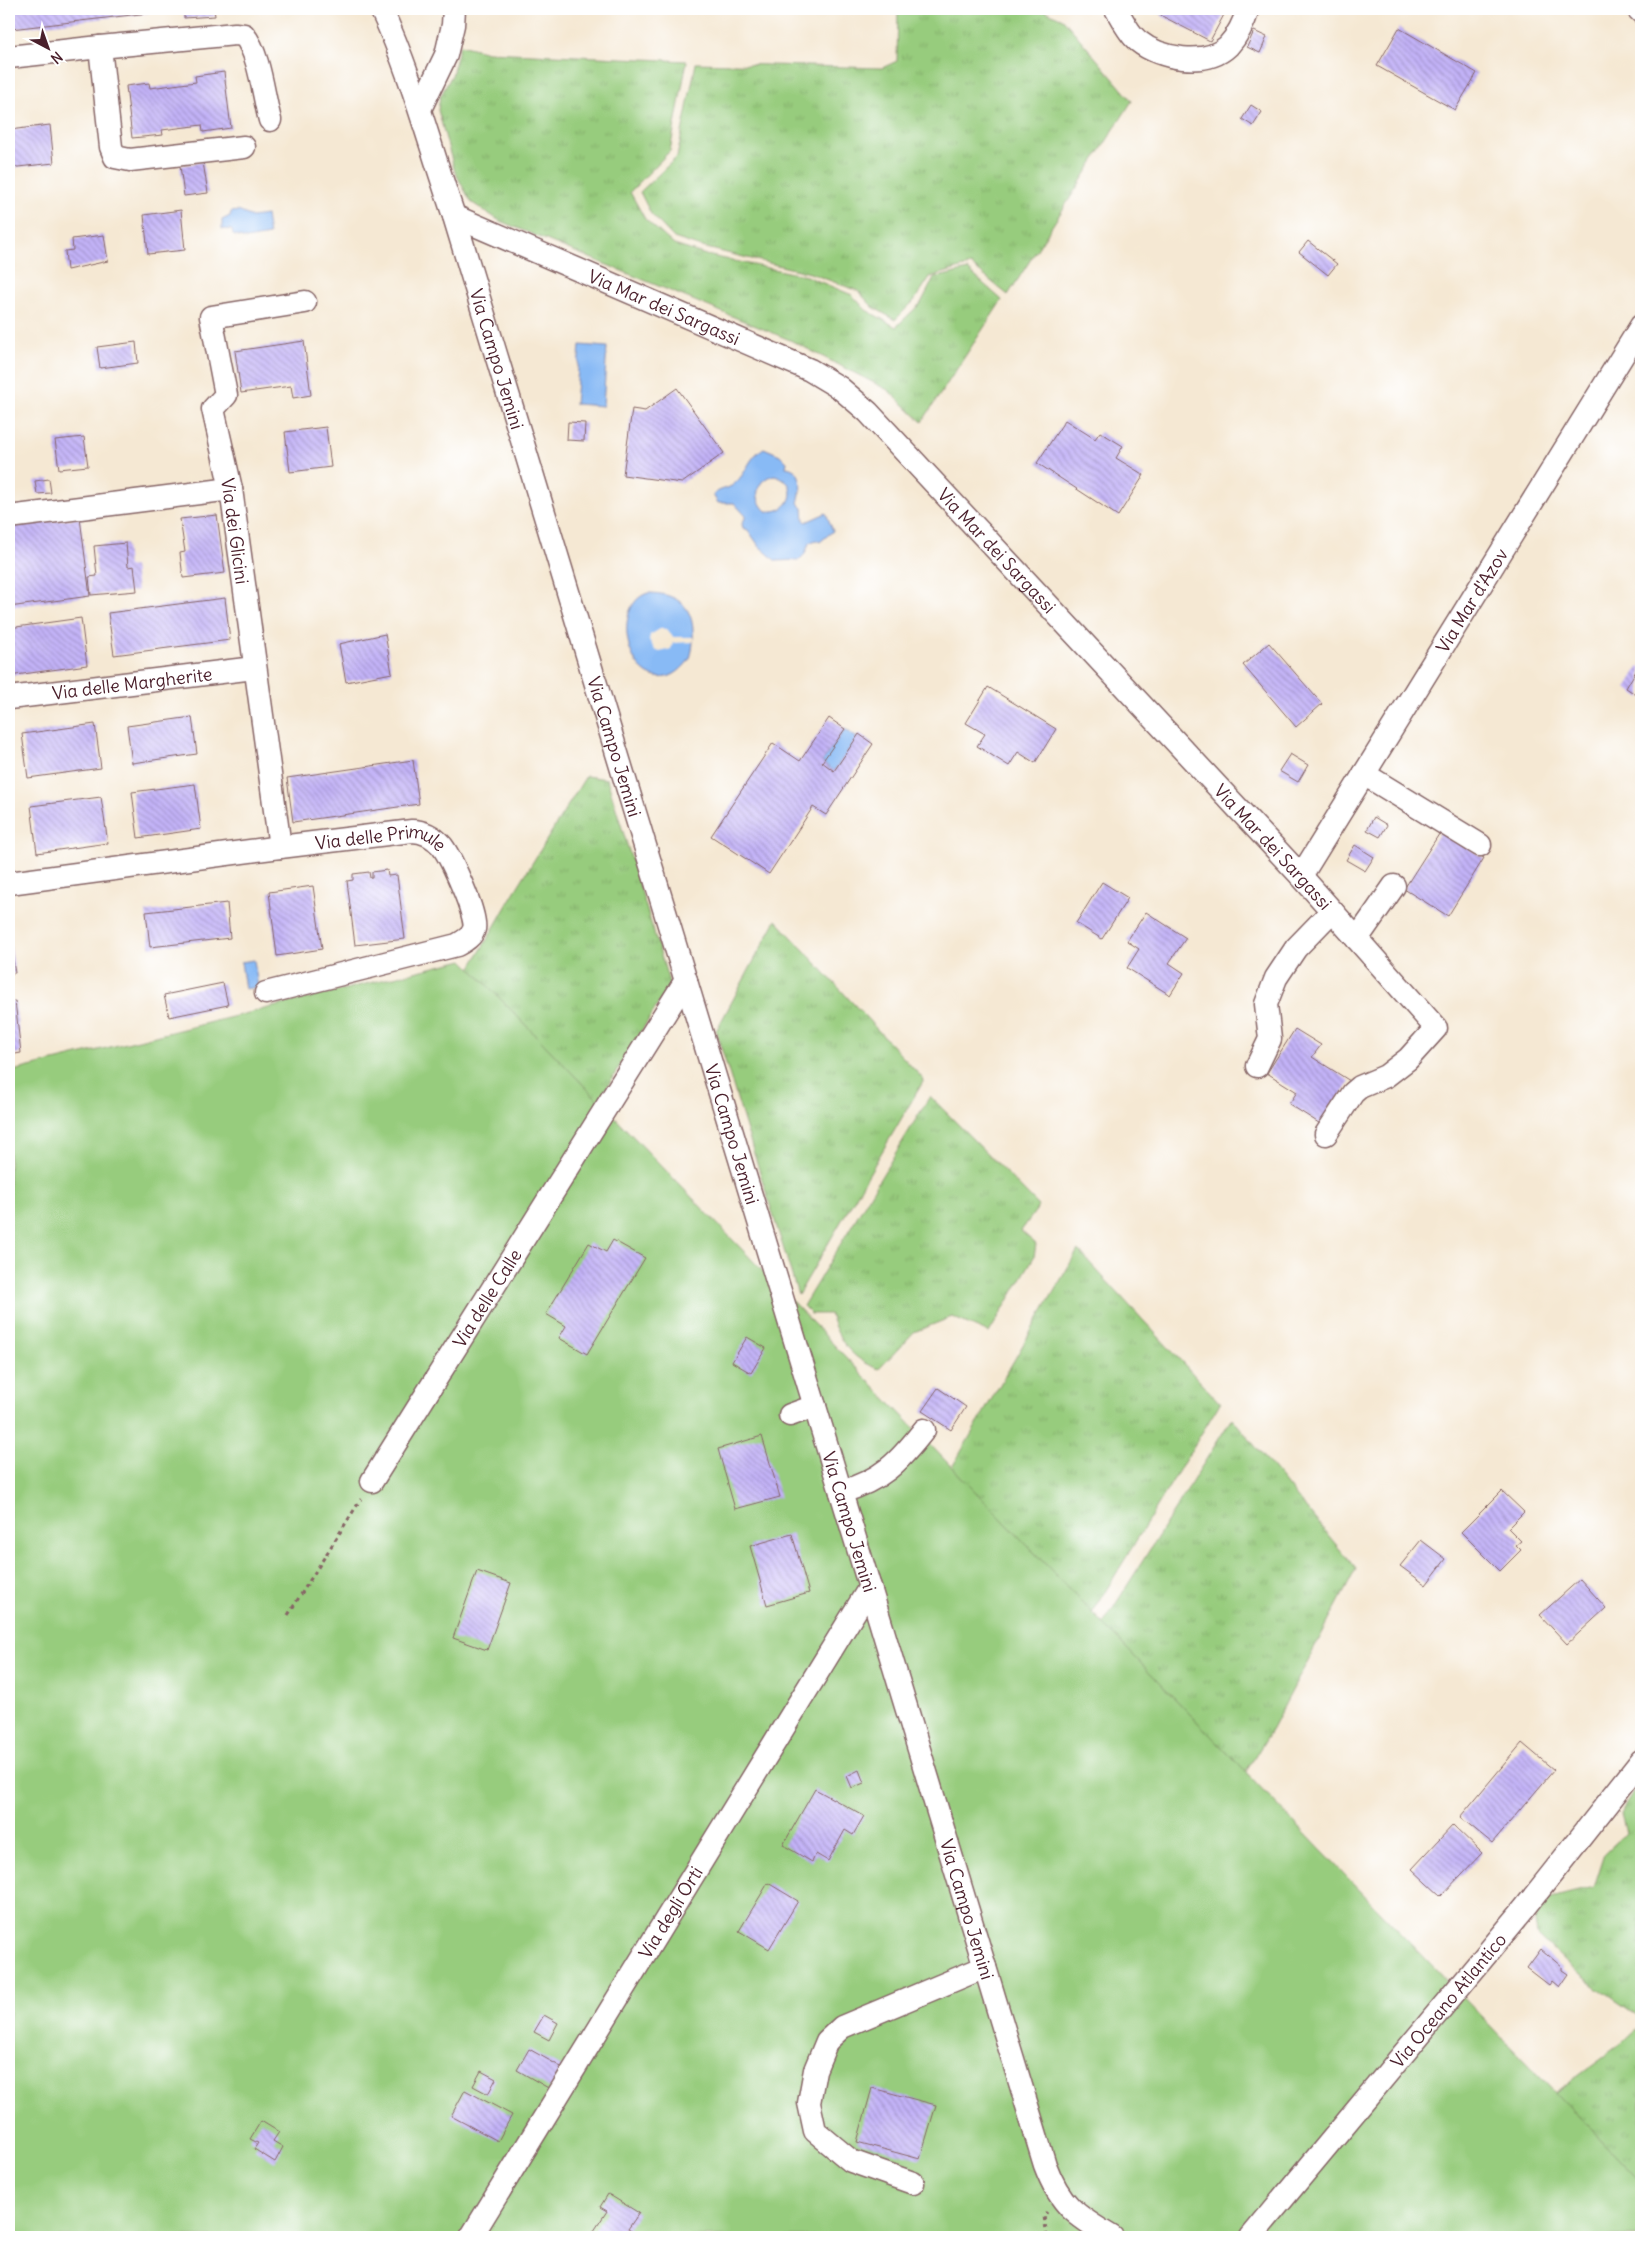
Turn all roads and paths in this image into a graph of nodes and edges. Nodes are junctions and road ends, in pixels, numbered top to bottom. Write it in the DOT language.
graph roads {
  1 [pos="381,9"];
  2 [pos="454,9"];
  3 [pos="1116,9"];
  4 [pos="1248,9"];
  5 [pos="1638,9"];
  6 [pos="1641,12"];
  7 [pos="100,47"];
  8 [pos="9,57"];
  9 [pos="420,109"];
  10 [pos="270,120"];
  11 [pos="244,147"];
  12 [pos="454,216"];
  13 [pos="305,302"];
  14 [pos="1641,326"];
  15 [pos="231,489"];
  16 [pos="9,517"];
  17 [pos="254,668"];
  18 [pos="9,698"];
  19 [pos="1364,774"];
  20 [pos="1480,845"];
  21 [pos="280,846"];
  22 [pos="1301,876"];
  23 [pos="9,883"];
  24 [pos="1394,886"];
  25 [pos="1332,911"];
  26 [pos="1357,939"];
  27 [pos="686,980"];
  28 [pos="266,993"];
  29 [pos="1257,1066"];
  30 [pos="1326,1134"];
  31 [pos="815,1406"];
  32 [pos="790,1414"];
  33 [pos="924,1430"];
  34 [pos="372,1481"];
  35 [pos="841,1492"];
  36 [pos="870,1587"];
  37 [pos="288,1615"];
  38 [pos="1641,1761"];
  39 [pos="985,1967"];
  40 [pos="913,2183"];
  41 [pos="471,2237"];
  42 [pos="1112,2237"];
  43 [pos="1251,2237"];
  1 -- 9 [label="street, Via Campo Jemini"];
  2 -- 9 [label="street"];
  3 -- 4 [label="street"];
  5 -- 6 [label="street"];
  7 -- 8 [label="street"];
  7 -- 10 [label="street"];
  7 -- 11 [label="street"];
  9 -- 12 [label="street, Via Campo Jemini"];
  12 -- 22 [label="street, Via Mar dei Sargassi"];
  12 -- 27 [label="street, Via Campo Jemini"];
  13 -- 15 [label="street, Via dei Glicini"];
  14 -- 19 [label="street, Via Mar d'Azov"];
  15 -- 16 [label="street"];
  15 -- 17 [label="street, Via dei Glicini"];
  17 -- 18 [label="street, Via delle Margherite"];
  17 -- 21 [label="street, Via dei Glicini"];
  19 -- 20 [label="street"];
  19 -- 22 [label="street, Via Mar d'Azov"];
  21 -- 23 [label="street, Via delle Primule"];
  21 -- 28 [label="street, Via delle Primule"];
  22 -- 25 [label="street, Via Mar dei Sargassi"];
  24 -- 26 [label="street"];
  25 -- 26 [label="street, Via Mar dei Sargassi"];
  25 -- 29 [label="street"];
  26 -- 30 [label="street, Via Mar dei Sargassi"];
  27 -- 31 [label="street, Via Campo Jemini"];
  27 -- 34 [label="street, Via delle Calle"];
  31 -- 32 [label="street"];
  31 -- 35 [label="street, Via Campo Jemini"];
  33 -- 35 [label="street"];
  34 -- 37 [label="path"];
  35 -- 36 [label="street, Via Campo Jemini"];
  36 -- 39 [label="street, Via Campo Jemini"];
  36 -- 41 [label="street, Via degli Orti"];
  38 -- 43 [label="street, Via Oceano Atlantico"];
  39 -- 40 [label="street"];
  39 -- 42 [label="street, Via Campo Jemini"];
}
